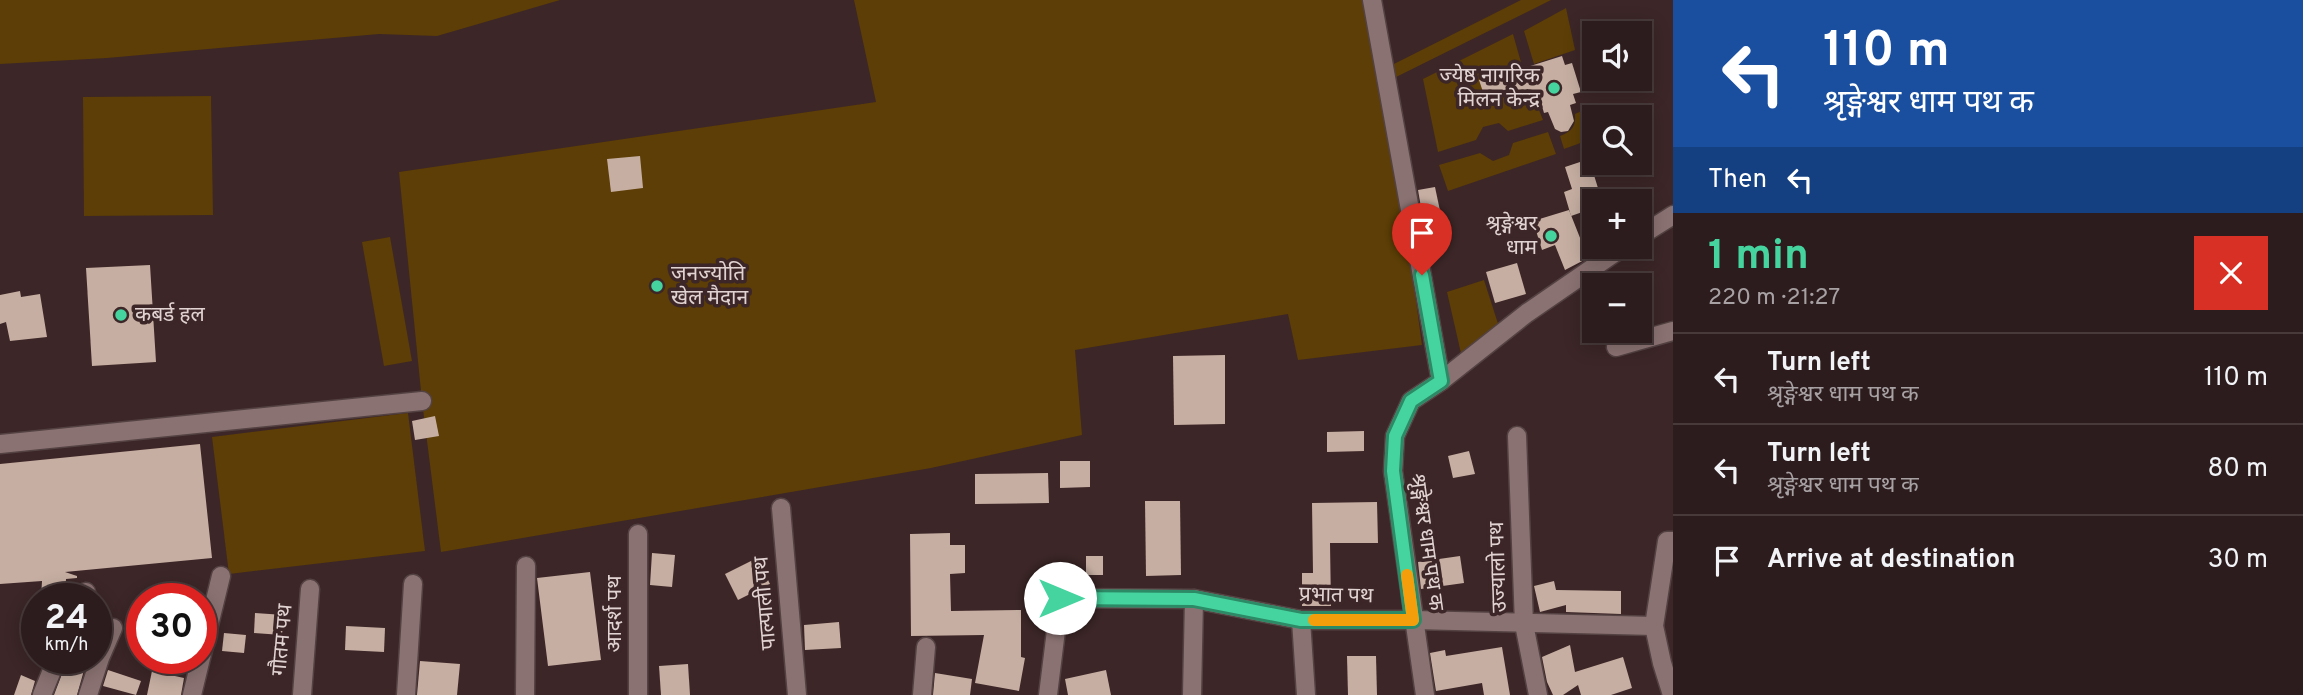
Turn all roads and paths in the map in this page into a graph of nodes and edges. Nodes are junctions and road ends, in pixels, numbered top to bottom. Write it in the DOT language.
graph roads {
  1 [pos="1372,0"];
  2 [pos="1673,215"];
  3 [pos="1652,228"];
  4 [pos="1606,259"];
  5 [pos="1673,331"];
  6 [pos="1616,347"];
  7 [pos="1441,381"];
  8 [pos="422,401"];
  9 [pos="1517,436"];
  10 [pos="0,444"];
  11 [pos="781,508"];
  12 [pos="638,534"];
  13 [pos="1673,541"];
  14 [pos="526,566"];
  15 [pos="221,576"];
  16 [pos="413,584"];
  17 [pos="310,589"];
  18 [pos="1194,599"];
  19 [pos="1301,620"];
  20 [pos="1413,620"];
  21 [pos="1524,624"];
  22 [pos="1654,626"];
  23 [pos="113,628"];
  24 [pos="926,647"];
  25 [pos="1667,661"];
  26 [pos="51,674"];
  27 [pos="42,695"];
  28 [pos="88,695"];
  29 [pos="192,695"];
  30 [pos="302,695"];
  31 [pos="406,695"];
  32 [pos="525,695"];
  33 [pos="638,695"];
  34 [pos="797,695"];
  35 [pos="922,695"];
  36 [pos="1048,695"];
  37 [pos="1192,695"];
  38 [pos="1307,695"];
  39 [pos="1425,695"];
  40 [pos="1538,695"];
  41 [pos="1672,695"];
  1 -- 7 [label="street"];
  2 -- 3 [label="street"];
  4 -- 7 [label="street, श्रृङ्गेश्वर धाम पथ क"];
  5 -- 6 [label="street"];
  7 -- 20 [label="street, श्रृङ्गेश्वर धाम पथ क"];
  8 -- 10 [label="street"];
  9 -- 21 [label="street, उज्यालो पथ"];
  11 -- 34 [label="street, पाल्पाली पथ"];
  12 -- 33 [label="street, आदर्श पथ"];
  13 -- 22 [label="street"];
  14 -- 32 [label="street"];
  15 -- 29 [label="street"];
  16 -- 31 [label="street"];
  17 -- 30 [label="street, गौतम पथ"];
  18 -- 19 [label="street, प्रभात पथ"];
  18 -- 36 [label="street, प्रभात पथ"];
  18 -- 37 [label="street"];
  19 -- 20 [label="street, प्रभात पथ"];
  19 -- 38 [label="street"];
  20 -- 21 [label="street, प्रभात पथ"];
  20 -- 39 [label="street, श्रृङ्गेश्वर धाम पथ क"];
  21 -- 22 [label="street, प्रभात पथ"];
  21 -- 40 [label="street, उज्यालो पथ"];
  22 -- 25 [label="street"];
  23 -- 28 [label="street"];
  24 -- 35 [label="street"];
  25 -- 41 [label="street"];
  26 -- 27 [label="street"];
}
